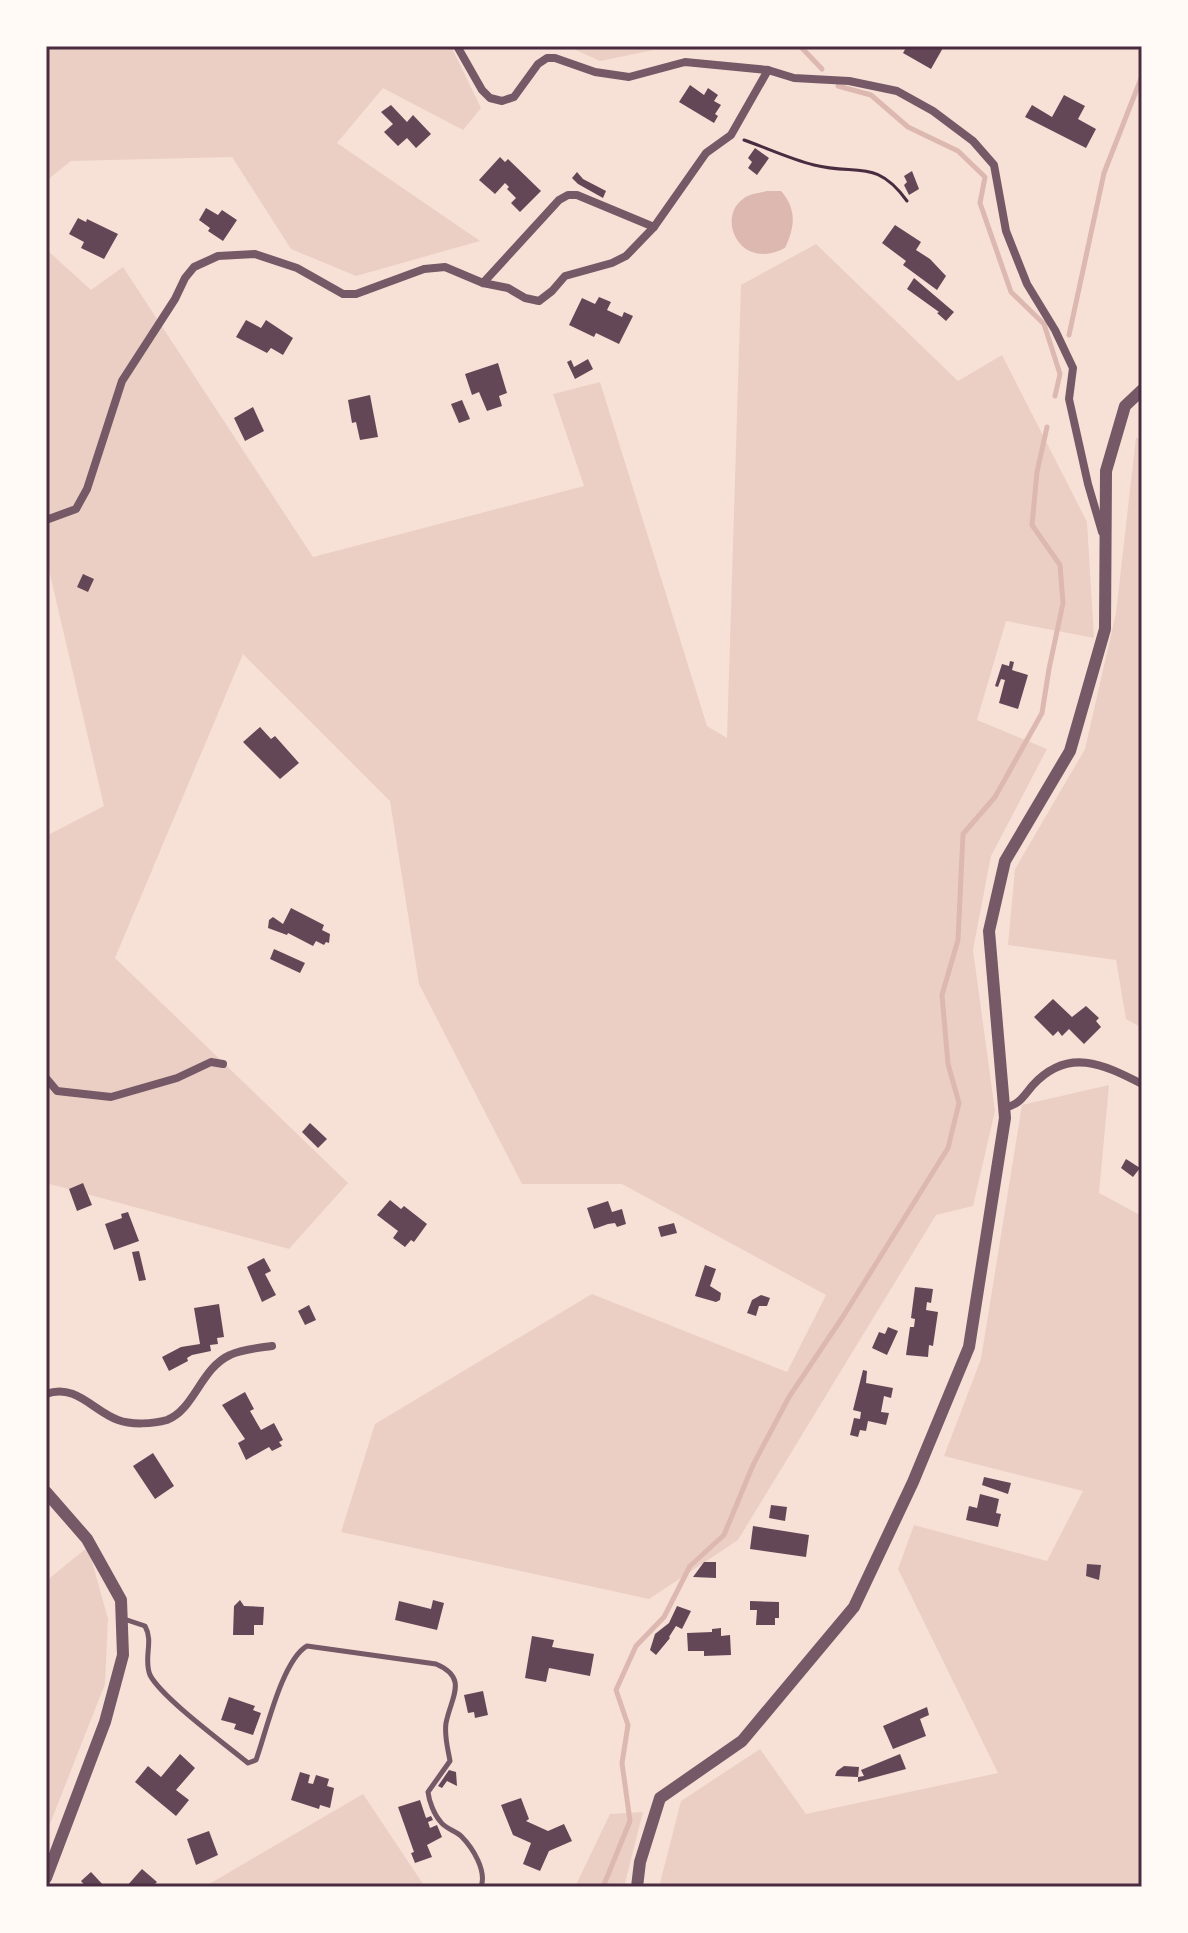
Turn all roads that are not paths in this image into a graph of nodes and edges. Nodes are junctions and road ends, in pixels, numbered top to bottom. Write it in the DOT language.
graph roads {
  1 [pos="457,46"];
  2 [pos="768,70"];
  3 [pos="654,227"];
  4 [pos="483,283"];
  5 [pos="1142,390"];
  6 [pos="46,520"];
  7 [pos="1106,545"];
  8 [pos="223,1064"];
  9 [pos="46,1078"];
  10 [pos="1142,1084"];
  11 [pos="1005,1107"];
  12 [pos="272,1346"];
  13 [pos="46,1394"];
  14 [pos="46,1492"];
  15 [pos="122,1619"];
  16 [pos="46,1878"];
  17 [pos="481,1887"];
  18 [pos="637,1887"];
  1 -- 2 [label="street"];
  2 -- 3 [label="street"];
  2 -- 7 [label="street"];
  3 -- 4 [label="street"];
  3 -- 4 [label="street"];
  4 -- 6 [label="street"];
  5 -- 7 [label="street"];
  7 -- 11 [label="street"];
  8 -- 9 [label="street"];
  10 -- 11 [label="street"];
  11 -- 18 [label="street"];
  12 -- 13 [label="street"];
  14 -- 15 [label="street"];
  15 -- 16 [label="street"];
  15 -- 17 [label="lane"];
}
